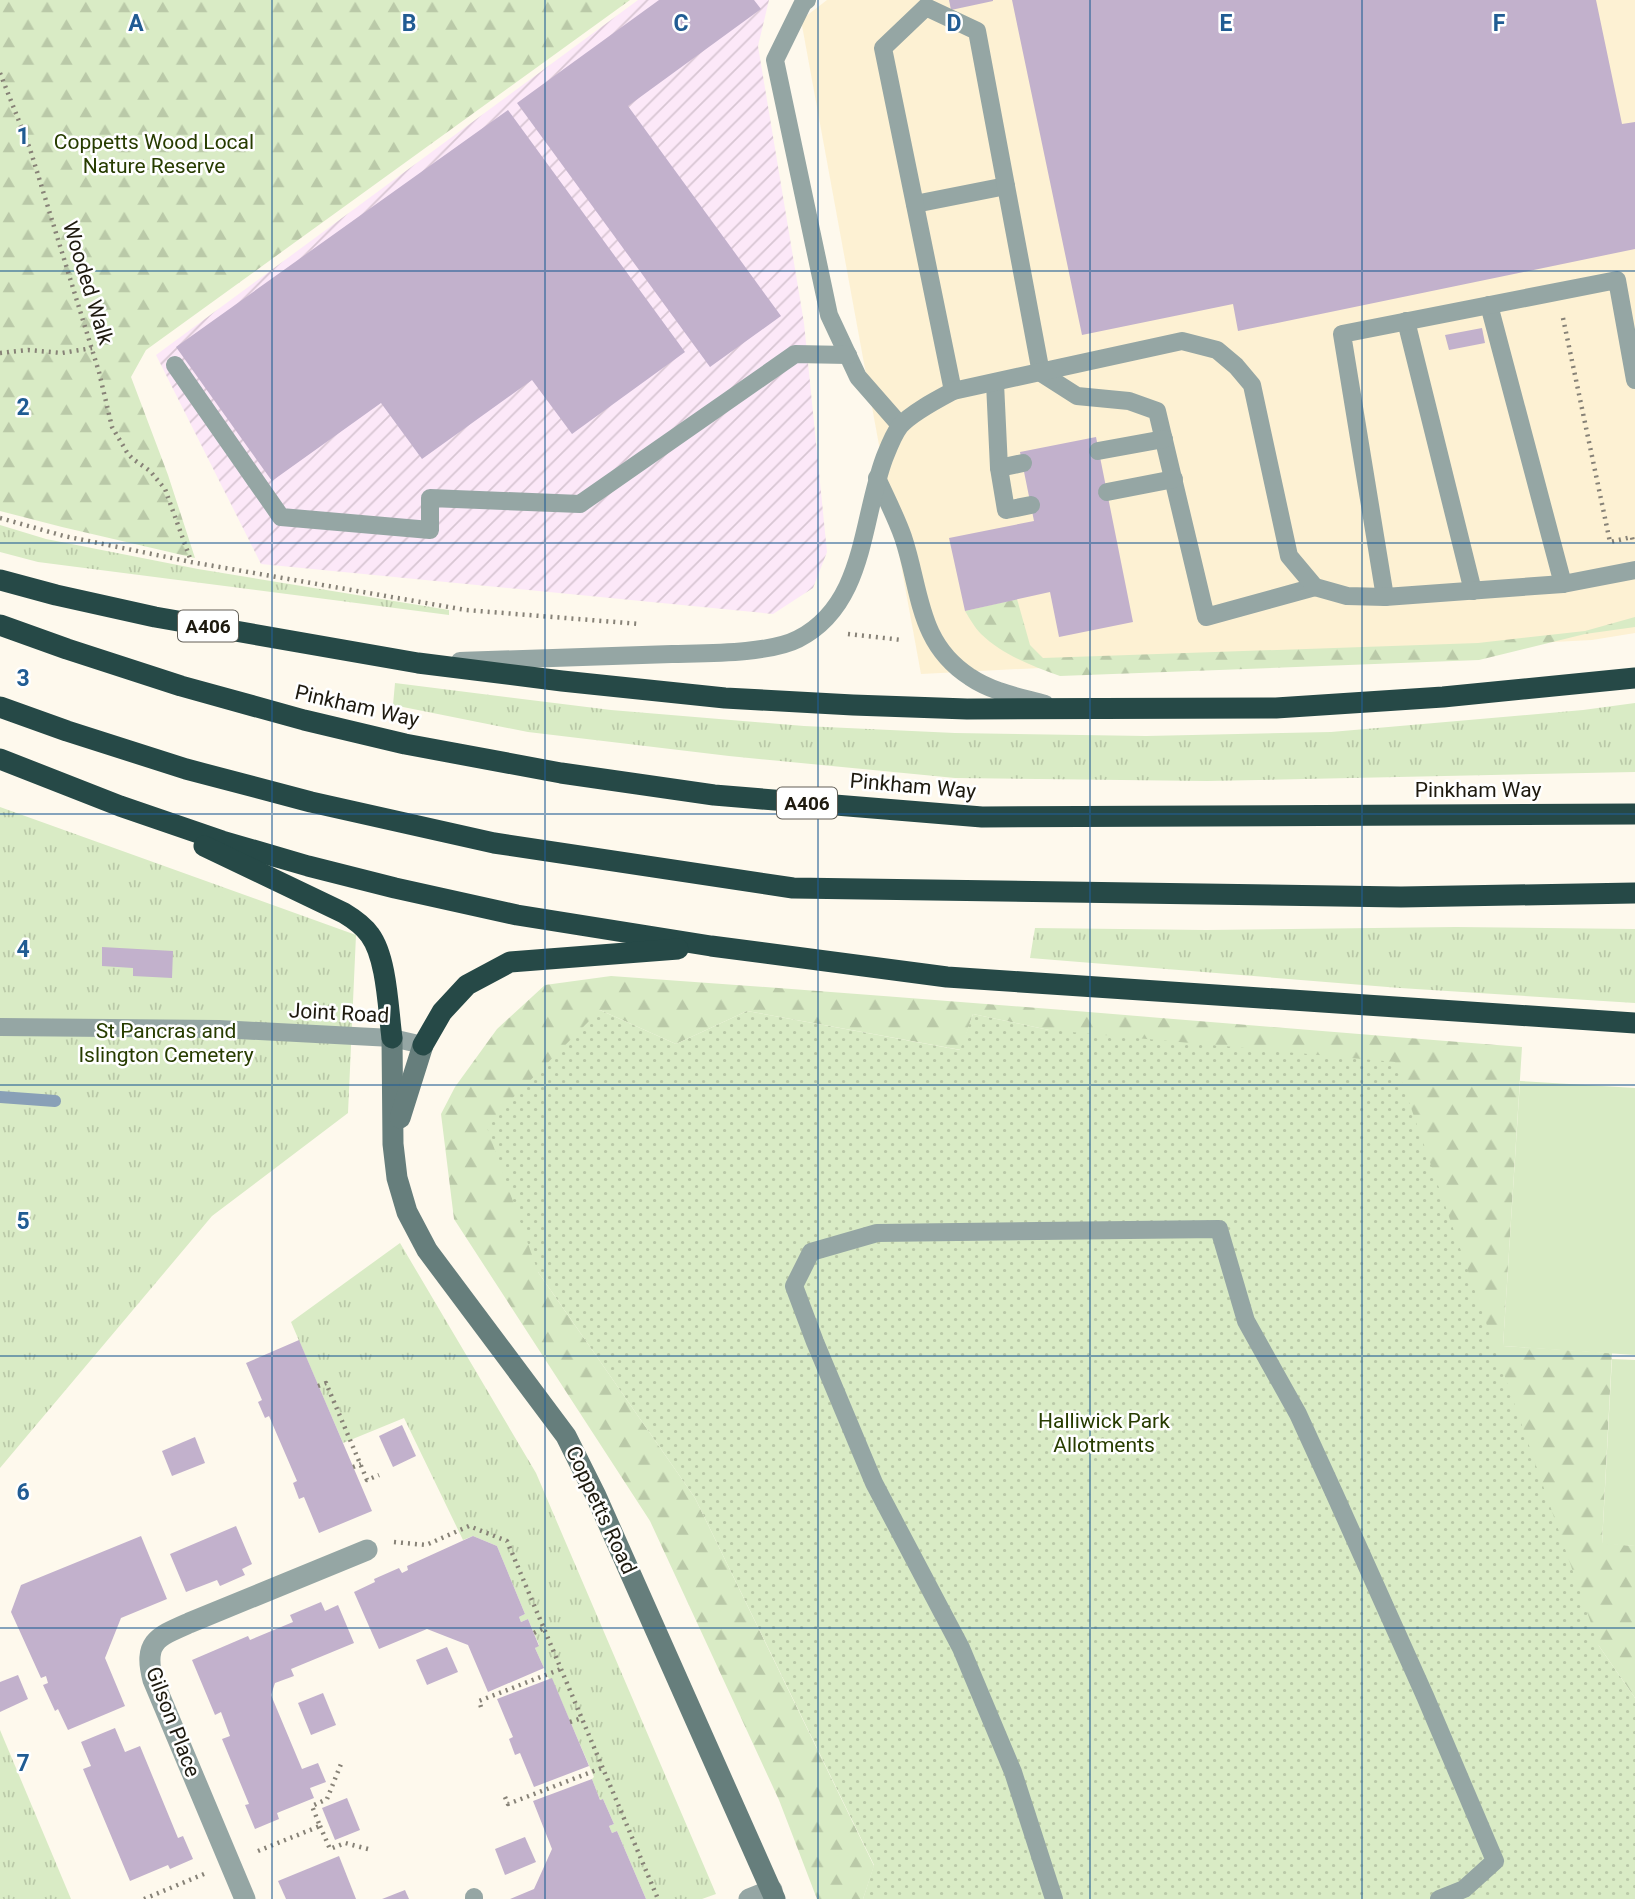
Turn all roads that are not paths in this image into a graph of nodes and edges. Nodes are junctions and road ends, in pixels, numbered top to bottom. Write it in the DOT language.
graph roads {
  1 [pos="807,0"];
  2 [pos="1006,186"];
  3 [pos="915,204"];
  4 [pos="1489,305"];
  5 [pos="1406,321"];
  6 [pos="848,355"];
  7 [pos="175,365"];
  8 [pos="1041,373"];
  9 [pos="1635,380"];
  10 [pos="995,383"];
  11 [pos="953,391"];
  12 [pos="901,425"];
  13 [pos="1164,439"];
  14 [pos="1098,451"];
  15 [pos="1023,463"];
  16 [pos="999,468"];
  17 [pos="877,478"];
  18 [pos="1174,479"];
  19 [pos="1107,492"];
  20 [pos="1031,505"];
  21 [pos="1635,570"];
  22 [pos="0,580"];
  23 [pos="1563,583"];
  24 [pos="1315,587"];
  25 [pos="1474,591"];
  26 [pos="1385,597"];
  27 [pos="0,625"];
  28 [pos="418,663"];
  29 [pos="1635,678"];
  30 [pos="0,707"];
  31 [pos="1063,710"];
  32 [pos="0,759"];
  33 [pos="120,806"];
  34 [pos="1635,814"];
  35 [pos="1635,893"];
  36 [pos="711,946"];
  37 [pos="1635,1023"];
  38 [pos="0,1027"];
  39 [pos="392,1038"];
  40 [pos="423,1045"];
  41 [pos="393,1144"];
  42 [pos="367,1550"];
  43 [pos="774,1894"];
  44 [pos="246,1899"];
  45 [pos="749,1899"];
  46 [pos="1054,1899"];
  47 [pos="1438,1899"];
  1 -- 6 [label="lane"];
  2 -- 3 [label="lane"];
  2 -- 3 [label="lane"];
  2 -- 8 [label="lane"];
  3 -- 11 [label="lane"];
  4 -- 5 [label="lane"];
  4 -- 9 [label="lane"];
  4 -- 23 [label="lane"];
  5 -- 25 [label="lane"];
  5 -- 26 [label="lane"];
  6 -- 7 [label="lane"];
  6 -- 12 [label="lane"];
  8 -- 10 [label="lane"];
  8 -- 13 [label="lane"];
  8 -- 24 [label="lane"];
  10 -- 11 [label="lane"];
  10 -- 16 [label="lane"];
  11 -- 12 [label="lane"];
  12 -- 17 [label="lane"];
  13 -- 14 [label="lane"];
  13 -- 18 [label="lane"];
  15 -- 16 [label="lane"];
  16 -- 20 [label="lane"];
  17 -- 28 [label="lane"];
  17 -- 31 [label="lane"];
  18 -- 19 [label="lane"];
  18 -- 24 [label="lane"];
  21 -- 23 [label="lane"];
  22 -- 28 [label="highway, A406"];
  23 -- 25 [label="lane"];
  24 -- 26 [label="lane"];
  25 -- 26 [label="lane"];
  27 -- 34 [label="highway, Pinkham Way / A406"];
  28 -- 31 [label="highway"];
  29 -- 31 [label="highway"];
  30 -- 35 [label="highway"];
  32 -- 33 [label="highway"];
  33 -- 36 [label="highway"];
  33 -- 39 [label="highway"];
  36 -- 37 [label="highway"];
  36 -- 40 [label="highway"];
  38 -- 39 [label="lane, Joint Road"];
  39 -- 40 [label="lane, Joint Road"];
  39 -- 41 [label="street, Coppetts Road"];
  40 -- 41 [label="street, Coppetts Road"];
  41 -- 43 [label="street, Coppetts Road"];
  42 -- 44 [label="street, Gilson Place"];
  43 -- 45 [label="street"];
  46 -- 47 [label="lane"];
}
